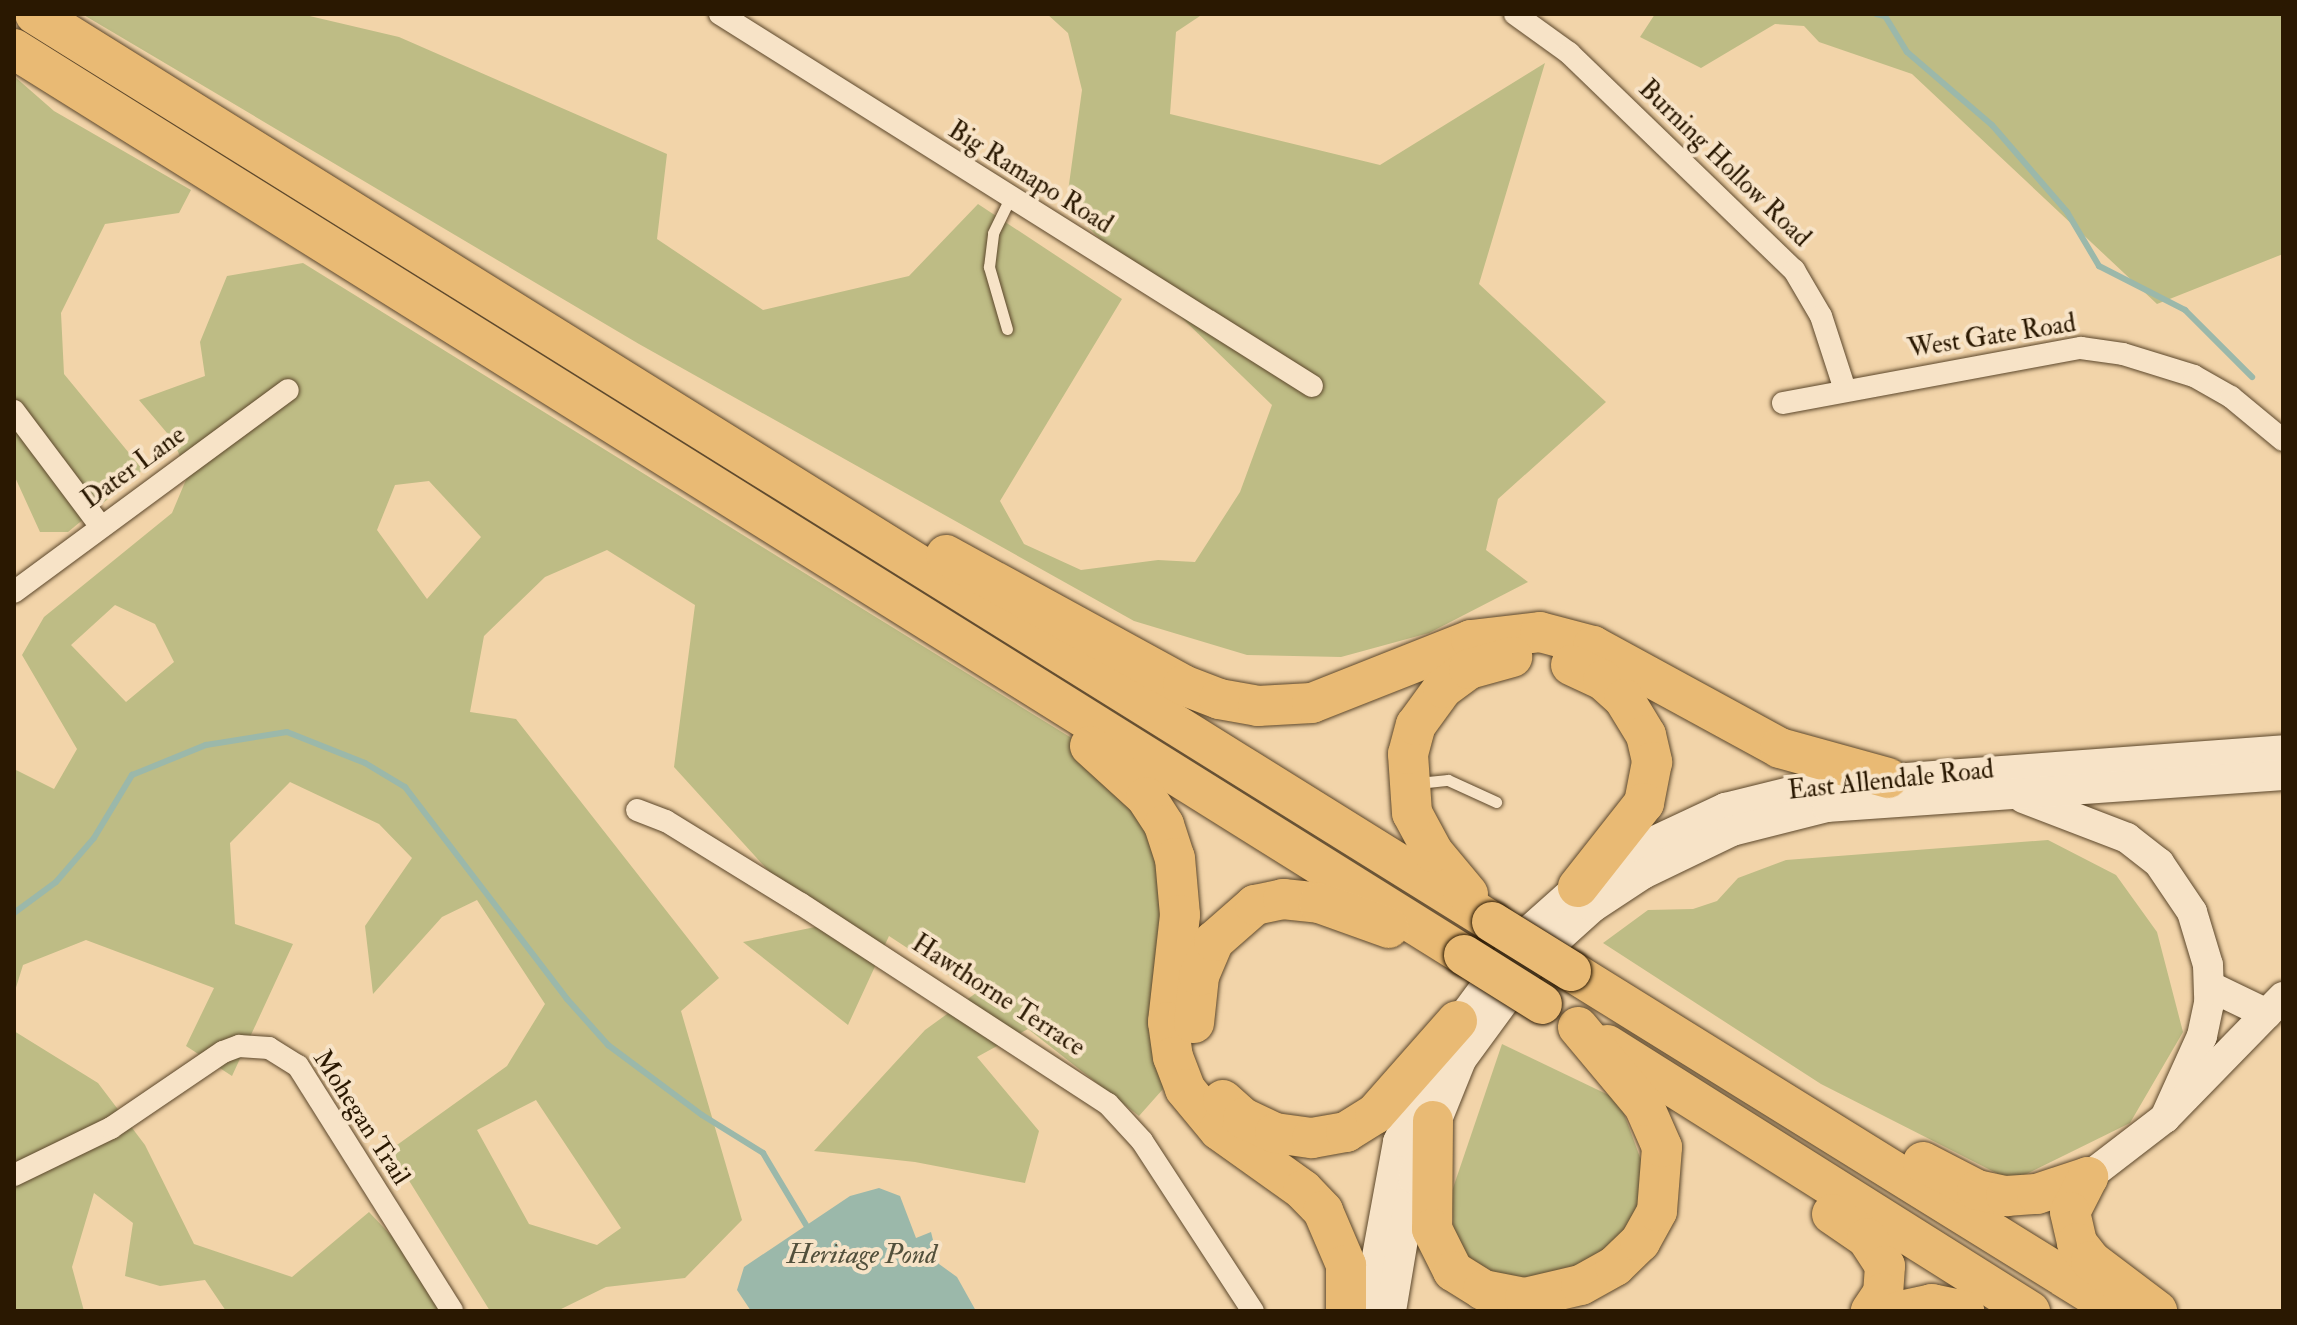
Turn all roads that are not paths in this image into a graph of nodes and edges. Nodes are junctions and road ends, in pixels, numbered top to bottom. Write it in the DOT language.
graph roads {
  1 [pos="35,14"];
  2 [pos="720,14"];
  3 [pos="1515,14"];
  4 [pos="14,49"];
  5 [pos="1010,198"];
  6 [pos="1007,329"];
  7 [pos="1312,386"];
  8 [pos="288,390"];
  9 [pos="1845,390"];
  10 [pos="1783,403"];
  11 [pos="664,408"];
  12 [pos="14,411"];
  13 [pos="2283,440"];
  14 [pos="101,527"];
  15 [pos="14,592"];
  16 [pos="944,629"];
  17 [pos="2283,750"];
  18 [pos="2283,775"];
  19 [pos="1888,778"];
  20 [pos="1407,787"];
  21 [pos="2010,794"];
  22 [pos="1496,802"];
  23 [pos="637,810"];
  24 [pos="1578,887"];
  25 [pos="1492,922"];
  26 [pos="1464,955"];
  27 [pos="2209,986"];
  28 [pos="2275,1005"];
  29 [pos="1457,1021"];
  30 [pos="1578,1027"];
  31 [pos="1684,1043"];
  32 [pos="1698,1102"];
  33 [pos="2165,1118"];
  34 [pos="1433,1121"];
  35 [pos="14,1175"];
  36 [pos="2088,1177"];
  37 [pos="452,1311"];
  38 [pos="1253,1311"];
  39 [pos="1346,1311"];
  40 [pos="1367,1311"];
  41 [pos="1391,1311"];
  42 [pos="1871,1311"];
  43 [pos="1900,1311"];
  44 [pos="1964,1311"];
  45 [pos="2030,1311"];
  46 [pos="2119,1311"];
  47 [pos="2157,1311"];
  1 -- 11 [label="highway"];
  2 -- 5 [label="street, Big Ramapo Road"];
  3 -- 9 [label="street, Burning Hollow Road"];
  4 -- 16 [label="highway"];
  5 -- 6 [label="lane"];
  5 -- 7 [label="street, Big Ramapo Road"];
  8 -- 14 [label="street, Dater Lane"];
  9 -- 10 [label="street, West Gate Road"];
  9 -- 13 [label="street, West Gate Road"];
  11 -- 19 [label="highway"];
  11 -- 25 [label="highway"];
  12 -- 14 [label="street"];
  14 -- 15 [label="street, Dater Lane"];
  16 -- 26 [label="highway"];
  16 -- 39 [label="highway"];
  17 -- 19 [label="main road, East Allendale Road"];
  18 -- 21 [label="main road, East Allendale Road"];
  19 -- 24 [label="main road, East Allendale Road"];
  20 -- 22 [label="lane"];
  20 -- 24 [label="highway"];
  20 -- 25 [label="highway"];
  21 -- 27 [label="main road"];
  21 -- 34 [label="main road, East Allendale Road"];
  23 -- 38 [label="street, Hawthorne Terrace"];
  24 -- 29 [label="main road, East Allendale Road"];
  25 -- 31 [label="highway, bridge"];
  26 -- 29 [label="highway"];
  26 -- 30 [label="highway, bridge"];
  27 -- 28 [label="main road"];
  27 -- 33 [label="main road"];
  28 -- 33 [label="main road"];
  29 -- 40 [label="main road, East Allendale Road"];
  30 -- 32 [label="highway"];
  30 -- 34 [label="highway"];
  31 -- 36 [label="highway"];
  31 -- 46 [label="highway"];
  32 -- 42 [label="highway"];
  32 -- 45 [label="highway"];
  33 -- 36 [label="main road"];
  34 -- 41 [label="main road, East Allendale Road"];
  35 -- 37 [label="street, Mohegan Trail"];
  36 -- 47 [label="highway"];
  43 -- 44 [label="highway"];
}
